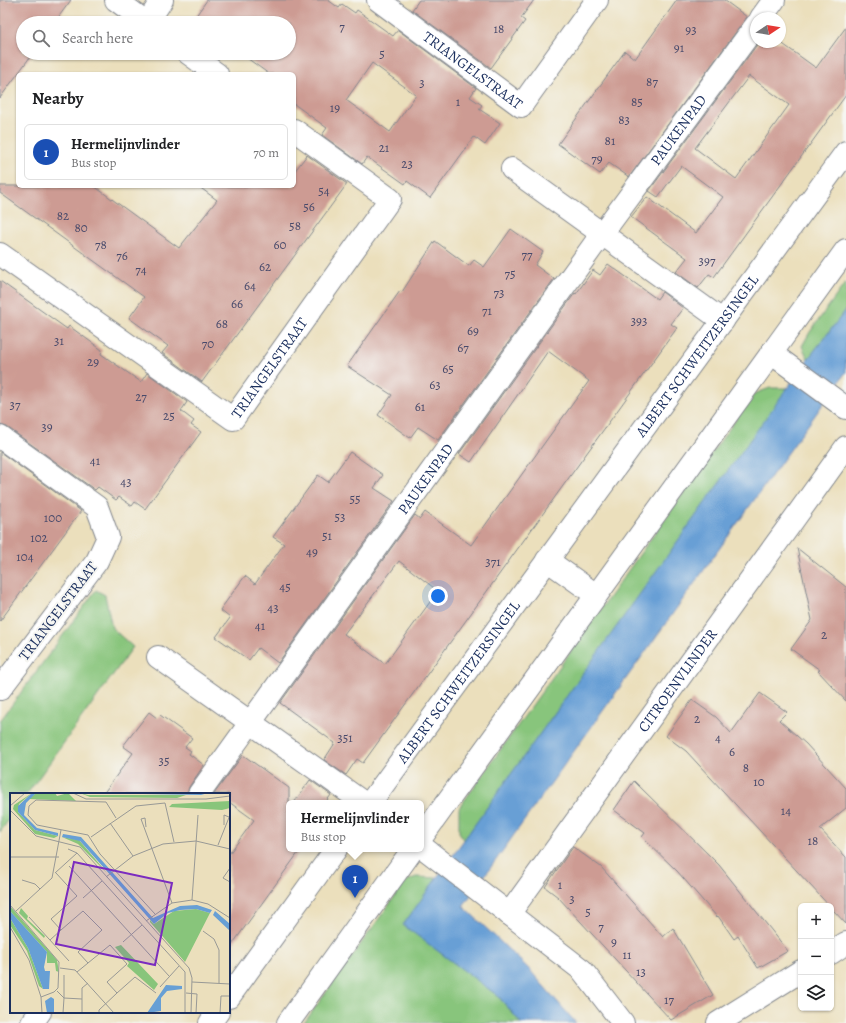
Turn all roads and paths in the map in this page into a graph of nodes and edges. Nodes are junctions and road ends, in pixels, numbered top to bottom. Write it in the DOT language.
graph roads {
  1 [pos="116,0"];
  2 [pos="162,0"];
  3 [pos="378,0"];
  4 [pos="596,0"];
  5 [pos="774,0"];
  6 [pos="765,12"];
  7 [pos="138,16"];
  8 [pos="152,16"];
  9 [pos="750,33"];
  10 [pos="198,60"];
  11 [pos="214,72"];
  12 [pos="296,131"];
  13 [pos="846,152"];
  14 [pos="512,169"];
  15 [pos="602,235"];
  16 [pos="846,250"];
  17 [pos="0,254"];
  18 [pos="723,321"];
  19 [pos="771,353"];
  20 [pos="846,408"];
  21 [pos="0,437"];
  22 [pos="846,447"];
  23 [pos="547,560"];
  24 [pos="596,595"];
  25 [pos="158,657"];
  26 [pos="0,689"];
  27 [pos="251,723"];
  28 [pos="200,793"];
  29 [pos="360,800"];
  30 [pos="372,800"];
  31 [pos="424,834"];
  32 [pos="424,848"];
  33 [pos="334,852"];
  34 [pos="411,852"];
  35 [pos="509,914"];
  36 [pos="846,943"];
  37 [pos="834,951"];
  38 [pos="798,973"];
  39 [pos="230,996"];
  40 [pos="39,1013"];
  41 [pos="217,1013"];
  42 [pos="32,1023"];
  43 [pos="210,1023"];
  44 [pos="288,1023"];
  45 [pos="623,1023"];
  46 [pos="718,1023"];
  1 -- 7 [label="street"];
  2 -- 8 [label="street"];
  3 -- 4 [label="street, TRIANGELSTRAAT"];
  5 -- 6 [label="street"];
  9 -- 15 [label="street, PAUKENPAD"];
  10 -- 11 [label="street"];
  12 -- 17 [label="street, TRIANGELSTRAAT"];
  13 -- 18 [label="street, ALBERT SCHWEITZERSINGEL"];
  14 -- 15 [label="street"];
  15 -- 18 [label="street"];
  15 -- 27 [label="street, PAUKENPAD"];
  16 -- 19 [label="street"];
  18 -- 23 [label="street, ALBERT SCHWEITZERSINGEL"];
  19 -- 20 [label="street"];
  19 -- 24 [label="street"];
  21 -- 26 [label="street, TRIANGELSTRAAT"];
  22 -- 35 [label="street, CITROENVLINDER"];
  23 -- 24 [label="street"];
  23 -- 30 [label="street, ALBERT SCHWEITZERSINGEL"];
  24 -- 31 [label="street"];
  25 -- 27 [label="street"];
  27 -- 28 [label="street, PAUKENPAD"];
  27 -- 29 [label="street"];
  32 -- 35 [label="street"];
  33 -- 39 [label="street"];
  34 -- 44 [label="street"];
  35 -- 45 [label="street"];
  36 -- 37 [label="street"];
  38 -- 46 [label="street"];
  40 -- 42 [label="street"];
  41 -- 43 [label="street"];
}
